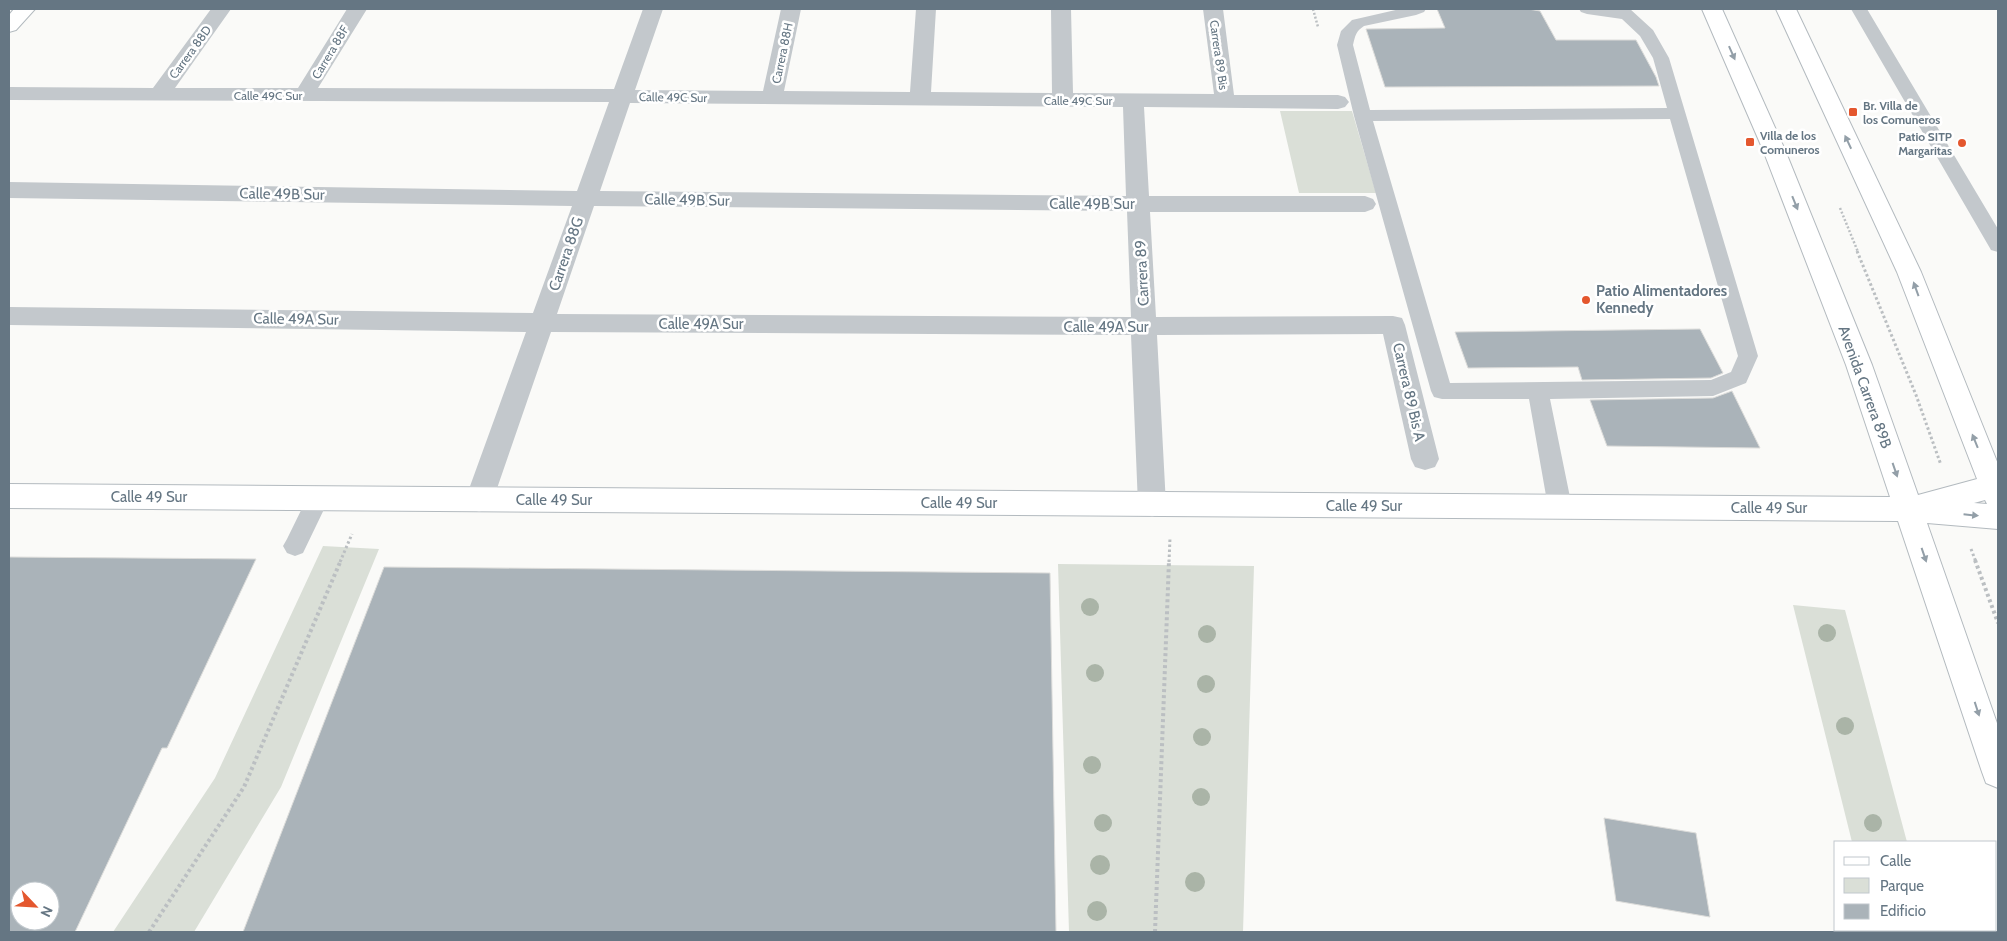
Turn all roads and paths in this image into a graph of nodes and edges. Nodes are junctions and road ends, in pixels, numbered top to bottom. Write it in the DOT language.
graph roads {
  1 [pos="25,9"];
  2 [pos="221,9"];
  3 [pos="357,9"];
  4 [pos="653,9"];
  5 [pos="792,9"];
  6 [pos="926,9"];
  7 [pos="1061,9"];
  8 [pos="1213,9"];
  9 [pos="1418,9"];
  10 [pos="1587,9"];
  11 [pos="1712,9"];
  12 [pos="1786,9"];
  13 [pos="1859,9"];
  14 [pos="1625,12"];
  15 [pos="9,26"];
  16 [pos="9,94"];
  17 [pos="159,94"];
  18 [pos="304,95"];
  19 [pos="622,96"];
  20 [pos="772,98"];
  21 [pos="920,99"];
  22 [pos="1063,100"];
  23 [pos="1133,101"];
  24 [pos="1226,102"];
  25 [pos="1338,102"];
  26 [pos="1676,114"];
  27 [pos="1363,116"];
  28 [pos="9,190"];
  29 [pos="585,199"];
  30 [pos="1139,204"];
  31 [pos="1365,204"];
  32 [pos="1838,204"];
  33 [pos="1998,245"];
  34 [pos="9,316"];
  35 [pos="542,323"];
  36 [pos="1393,325"];
  37 [pos="1144,327"];
  38 [pos="1538,391"];
  39 [pos="1916,395"];
  40 [pos="1425,459"];
  41 [pos="1997,490"];
  42 [pos="9,496"];
  43 [pos="318,499"];
  44 [pos="367,499"];
  45 [pos="479,500"];
  46 [pos="1162,505"];
  47 [pos="1560,507"];
  48 [pos="1908,509"];
  49 [pos="1998,517"];
  50 [pos="295,546"];
  51 [pos="1995,615"];
  52 [pos="1998,623"];
  53 [pos="1998,772"];
  54 [pos="149,932"];
  55 [pos="1154,932"];
  1 -- 15 [label="street"];
  2 -- 17 [label="street, Carrera 88D"];
  3 -- 18 [label="street, Carrera 88F"];
  4 -- 19 [label="street, Carrera 88G"];
  5 -- 20 [label="street, Carrera 88H"];
  6 -- 21 [label="street"];
  7 -- 22 [label="street"];
  8 -- 24 [label="street, Carrera 89 Bis"];
  9 -- 27 [label="lane"];
  10 -- 14 [label="lane"];
  11 -- 48 [label="street, Avenida Carrera 89B, one-way"];
  41 -- 12 [label="street, one-way"];
  13 -- 33 [label="lane"];
  14 -- 26 [label="lane"];
  16 -- 17 [label="street, Calle 49C Sur"];
  17 -- 18 [label="street, Calle 49C Sur"];
  18 -- 19 [label="street, Calle 49C Sur"];
  19 -- 20 [label="street, Calle 49C Sur"];
  19 -- 29 [label="street, Carrera 88G"];
  20 -- 21 [label="street, Calle 49C Sur"];
  21 -- 22 [label="street, Calle 49C Sur"];
  22 -- 23 [label="street, Calle 49C Sur"];
  23 -- 24 [label="street, Calle 49C Sur"];
  23 -- 30 [label="street, Carrera 89"];
  24 -- 25 [label="street, Calle 49C Sur"];
  26 -- 27 [label="lane"];
  26 -- 38 [label="lane"];
  27 -- 38 [label="lane"];
  28 -- 29 [label="street, Calle 49B Sur"];
  29 -- 30 [label="street, Calle 49B Sur"];
  29 -- 35 [label="street, Carrera 88G"];
  30 -- 31 [label="street, Calle 49B Sur"];
  30 -- 37 [label="street, Carrera 89"];
  32 -- 39 [label="path"];
  34 -- 35 [label="street, Calle 49A Sur"];
  35 -- 37 [label="street, Calle 49A Sur"];
  35 -- 45 [label="street, Carrera 88G"];
  36 -- 37 [label="street, Calle 49A Sur"];
  36 -- 40 [label="street, Carrera 89 Bis A"];
  37 -- 46 [label="street, Carrera 89"];
  38 -- 47 [label="lane"];
  41 -- 48 [label="street, Calle 49 Sur"];
  42 -- 43 [label="street, Calle 49 Sur"];
  43 -- 44 [label="street, Calle 49 Sur"];
  43 -- 50 [label="lane"];
  44 -- 45 [label="street, Calle 49 Sur"];
  44 -- 54 [label="path"];
  45 -- 46 [label="street, Calle 49 Sur"];
  46 -- 47 [label="street, Calle 49 Sur"];
  46 -- 55 [label="path"];
  47 -- 48 [label="street, Calle 49 Sur"];
  48 -- 49 [label="street, Calle 49 Sur, one-way"];
  48 -- 53 [label="street, Avenida Carrera 89B, one-way"];
  51 -- 52 [label="path"];
}
